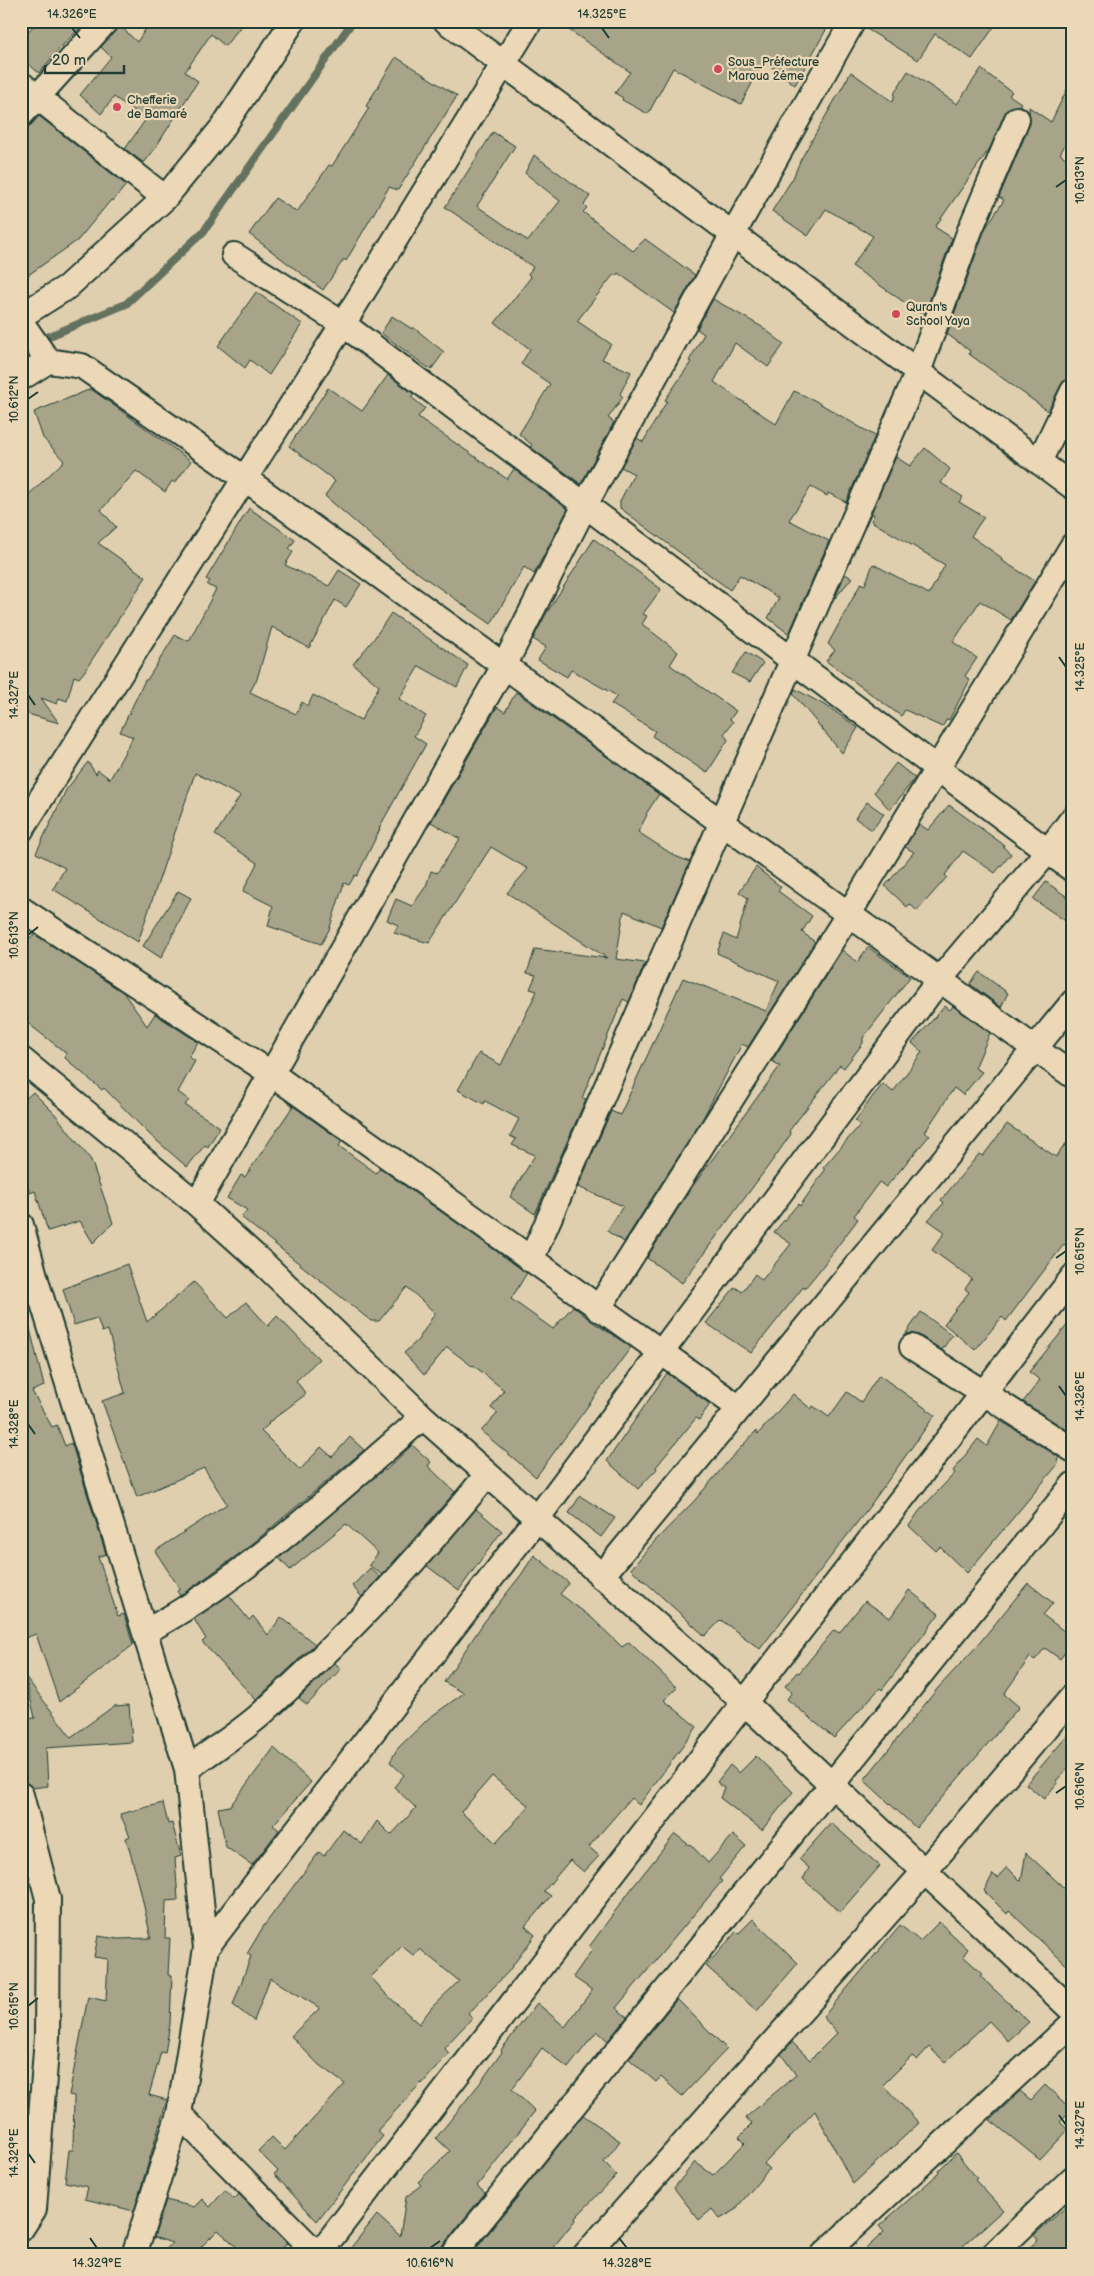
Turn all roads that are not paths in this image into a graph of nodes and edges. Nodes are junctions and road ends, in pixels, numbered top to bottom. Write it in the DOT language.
graph roads {
  1 [pos="106,21"];
  2 [pos="293,21"];
  3 [pos="446,21"];
  4 [pos="530,21"];
  5 [pos="853,21"];
  6 [pos="504,64"];
  7 [pos="29,90"];
  8 [pos="21,116"];
  9 [pos="1017,119"];
  10 [pos="165,198"];
  11 [pos="733,234"];
  12 [pos="234,255"];
  13 [pos="21,316"];
  14 [pos="21,322"];
  15 [pos="343,324"];
  16 [pos="48,361"];
  17 [pos="918,372"];
  18 [pos="21,378"];
  19 [pos="1073,391"];
  20 [pos="1039,462"];
  21 [pos="244,478"];
  22 [pos="1073,487"];
  23 [pos="585,505"];
  24 [pos="1073,545"];
  25 [pos="794,661"];
  26 [pos="504,666"];
  27 [pos="938,769"];
  28 [pos="1073,818"];
  29 [pos="720,822"];
  30 [pos="21,830"];
  31 [pos="1048,851"];
  32 [pos="1073,870"];
  33 [pos="21,909"];
  34 [pos="848,915"];
  35 [pos="940,979"];
  36 [pos="1073,1002"];
  37 [pos="1036,1048"];
  38 [pos="21,1059"];
  39 [pos="272,1074"];
  40 [pos="1073,1076"];
  41 [pos="196,1204"];
  42 [pos="21,1225"];
  43 [pos="531,1260"];
  44 [pos="1073,1277"];
  45 [pos="598,1309"];
  46 [pos="912,1347"];
  47 [pos="661,1353"];
  48 [pos="982,1393"];
  49 [pos="738,1407"];
  50 [pos="422,1417"];
  51 [pos="1073,1450"];
  52 [pos="486,1476"];
  53 [pos="1073,1485"];
  54 [pos="536,1520"];
  55 [pos="601,1577"];
  56 [pos="145,1632"];
  57 [pos="1073,1696"];
  58 [pos="744,1702"];
  59 [pos="187,1769"];
  60 [pos="833,1785"];
  61 [pos="21,1794"];
  62 [pos="925,1872"];
  63 [pos="206,1948"];
  64 [pos="1073,2011"];
  65 [pos="1073,2023"];
  66 [pos="179,2114"];
  67 [pos="1073,2178"];
  68 [pos="21,2229"];
  69 [pos="134,2255"];
  70 [pos="318,2255"];
  71 [pos="453,2255"];
  72 [pos="585,2255"];
  73 [pos="824,2255"];
  74 [pos="993,2255"];
  1 -- 7 [label="street"];
  2 -- 10 [label="street"];
  3 -- 6 [label="street"];
  4 -- 6 [label="street"];
  5 -- 11 [label="street"];
  6 -- 11 [label="street"];
  6 -- 15 [label="street"];
  7 -- 8 [label="street"];
  7 -- 10 [label="street"];
  9 -- 17 [label="street"];
  10 -- 13 [label="street"];
  11 -- 17 [label="street"];
  11 -- 23 [label="street"];
  12 -- 15 [label="street"];
  14 -- 16 [label="street"];
  15 -- 21 [label="street"];
  15 -- 23 [label="street"];
  16 -- 18 [label="street"];
  16 -- 21 [label="street"];
  17 -- 20 [label="street"];
  17 -- 25 [label="street"];
  19 -- 20 [label="street"];
  20 -- 22 [label="street"];
  21 -- 26 [label="street"];
  21 -- 30 [label="street"];
  23 -- 25 [label="street"];
  23 -- 26 [label="street"];
  24 -- 27 [label="street"];
  25 -- 27 [label="street"];
  25 -- 29 [label="street"];
  26 -- 29 [label="street"];
  26 -- 39 [label="street"];
  27 -- 31 [label="street"];
  27 -- 34 [label="street"];
  28 -- 31 [label="street"];
  29 -- 34 [label="street"];
  29 -- 43 [label="street"];
  31 -- 32 [label="street"];
  31 -- 35 [label="street"];
  33 -- 39 [label="street"];
  34 -- 35 [label="street"];
  34 -- 45 [label="street"];
  35 -- 37 [label="street"];
  35 -- 47 [label="street"];
  36 -- 37 [label="street"];
  37 -- 40 [label="street"];
  37 -- 49 [label="street"];
  38 -- 41 [label="street"];
  39 -- 41 [label="street"];
  39 -- 43 [label="street"];
  41 -- 50 [label="street"];
  42 -- 56 [label="street"];
  43 -- 45 [label="street"];
  44 -- 48 [label="street"];
  45 -- 47 [label="street"];
  46 -- 48 [label="street"];
  47 -- 49 [label="street"];
  47 -- 54 [label="street"];
  48 -- 51 [label="street"];
  48 -- 58 [label="street"];
  49 -- 55 [label="street"];
  50 -- 52 [label="street"];
  50 -- 56 [label="street"];
  52 -- 54 [label="street"];
  52 -- 59 [label="street"];
  53 -- 60 [label="street"];
  54 -- 55 [label="street"];
  54 -- 63 [label="street"];
  55 -- 58 [label="street"];
  56 -- 59 [label="street"];
  57 -- 62 [label="street"];
  58 -- 60 [label="street"];
  58 -- 70 [label="street"];
  59 -- 63 [label="street"];
  60 -- 62 [label="street"];
  60 -- 71 [label="street"];
  61 -- 68 [label="street"];
  62 -- 64 [label="street"];
  62 -- 72 [label="street"];
  63 -- 66 [label="street"];
  65 -- 73 [label="street"];
  66 -- 69 [label="street"];
  66 -- 70 [label="street"];
  67 -- 74 [label="street"];
}
